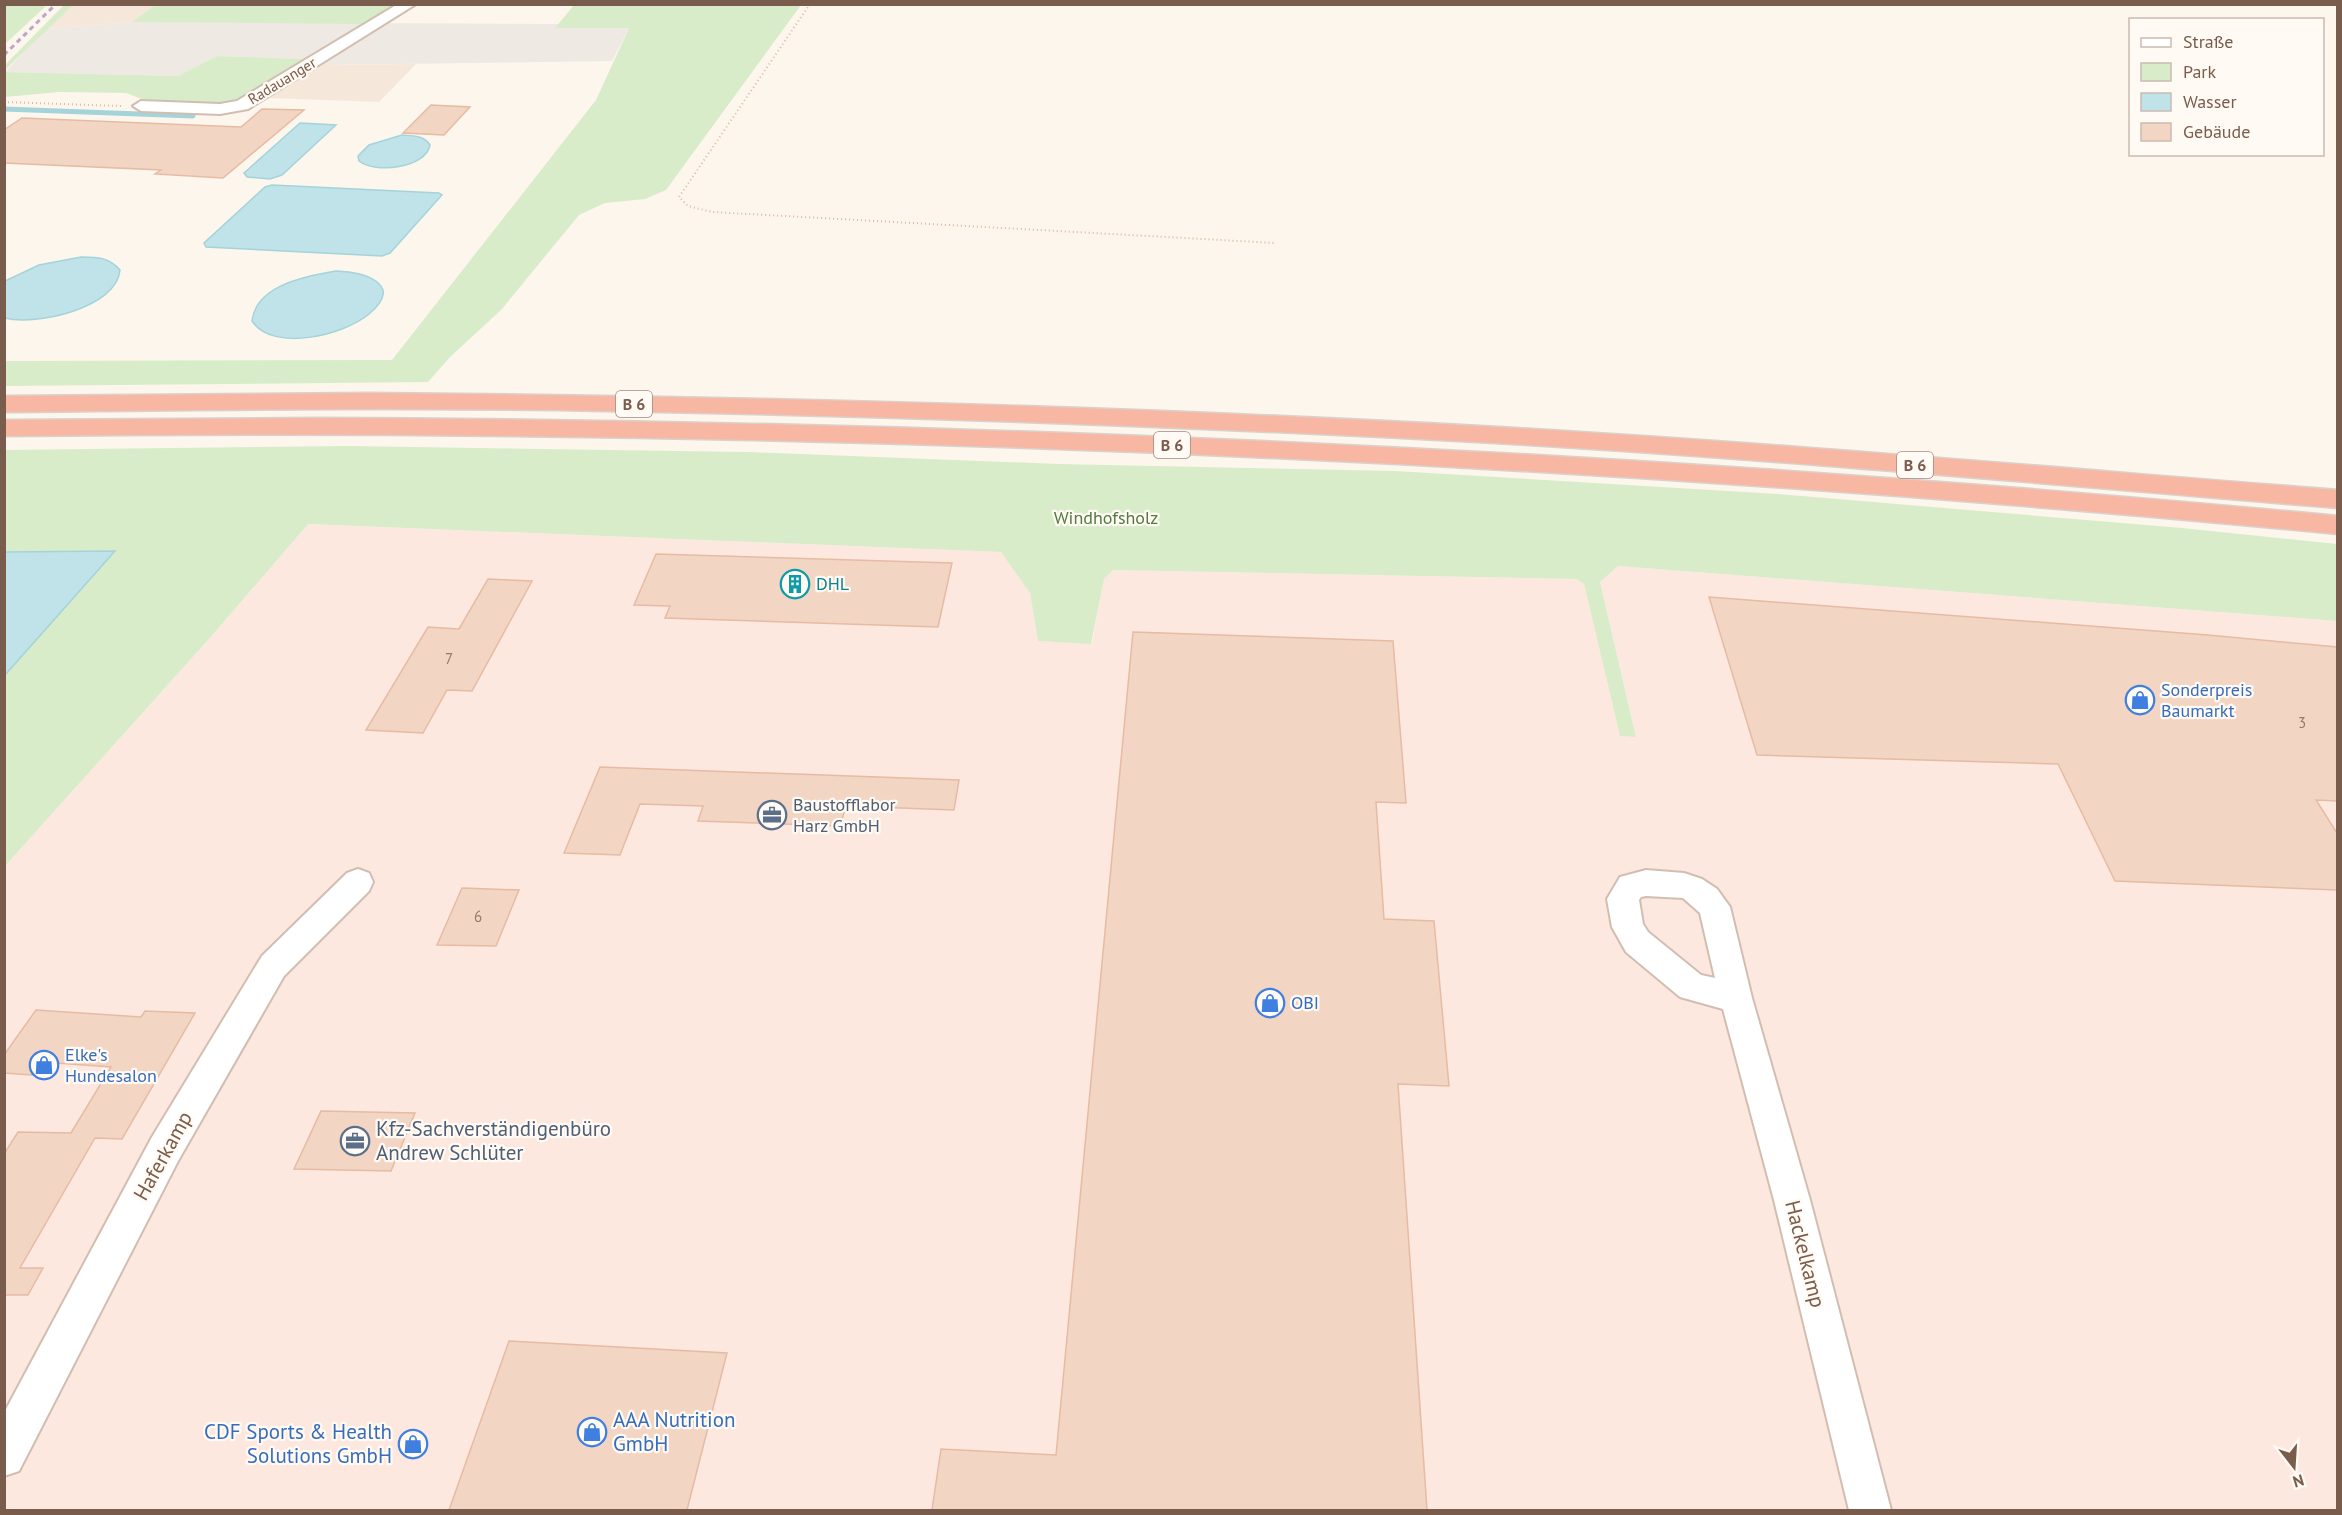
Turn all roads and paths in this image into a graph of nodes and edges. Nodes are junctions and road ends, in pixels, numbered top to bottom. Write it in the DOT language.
graph roads {
  1 [pos="409,4"];
  2 [pos="810,4"];
  3 [pos="4,102"];
  4 [pos="141,106"];
  5 [pos="1275,243"];
  6 [pos="4,404"];
  7 [pos="4,428"];
  8 [pos="2337,499"];
  9 [pos="2337,525"];
  10 [pos="358,882"];
  11 [pos="1736,998"];
  12 [pos="4,1456"];
  13 [pos="1870,1510"];
  1 -- 4 [label="street, Radauanger"];
  2 -- 5 [label="path"];
  3 -- 4 [label="path"];
  6 -- 8 [label="highway, B 6"];
  7 -- 9 [label="highway, B 6"];
  10 -- 12 [label="street, Haferkamp"];
  11 -- 13 [label="street, Hackelkamp"];
}
